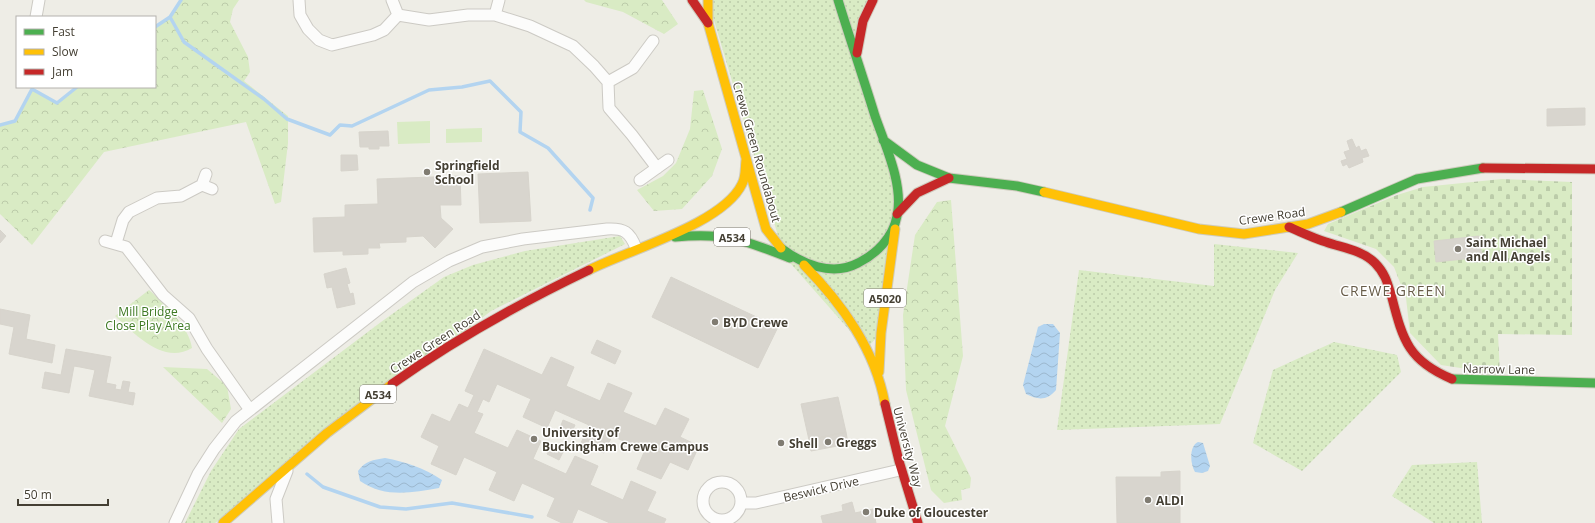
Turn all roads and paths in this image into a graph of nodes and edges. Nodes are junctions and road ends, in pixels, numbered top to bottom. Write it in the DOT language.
graph roads {
  1 [pos="39,0"];
  2 [pos="300,0"];
  3 [pos="392,0"];
  4 [pos="499,0"];
  5 [pos="692,0"];
  6 [pos="708,0"];
  7 [pos="838,0"];
  8 [pos="873,0"];
  9 [pos="398,15"];
  10 [pos="495,15"];
  11 [pos="36,16"];
  12 [pos="708,23"];
  13 [pos="653,41"];
  14 [pos="857,54"];
  15 [pos="608,82"];
  16 [pos="883,140"];
  17 [pos="746,158"];
  18 [pos="668,160"];
  19 [pos="657,168"];
  20 [pos="1595,169"];
  21 [pos="206,174"];
  22 [pos="949,178"];
  23 [pos="640,180"];
  24 [pos="897,217"];
  25 [pos="1289,227"];
  26 [pos="666,237"];
  27 [pos="636,248"];
  28 [pos="794,260"];
  29 [pos="804,265"];
  30 [pos="878,376"];
  31 [pos="1595,383"];
  32 [pos="250,410"];
  33 [pos="290,465"];
  34 [pos="900,470"];
  35 [pos="741,503"];
  36 [pos="174,523"];
  37 [pos="223,523"];
  38 [pos="278,523"];
  39 [pos="918,523"];
  1 -- 11 [label="street"];
  2 -- 9 [label="street"];
  3 -- 9 [label="street"];
  4 -- 10 [label="street"];
  5 -- 12 [label="main road"];
  6 -- 12 [label="main road, Crewe Green Roundabout"];
  7 -- 14 [label="main road"];
  8 -- 14 [label="main road"];
  9 -- 10 [label="street"];
  10 -- 15 [label="street"];
  12 -- 17 [label="main road, Crewe Green Roundabout"];
  13 -- 15 [label="street"];
  14 -- 16 [label="main road"];
  15 -- 19 [label="street"];
  16 -- 22 [label="main road, Crewe Road"];
  16 -- 24 [label="main road"];
  17 -- 26 [label="main road, Crewe Green Road / A534"];
  17 -- 28 [label="main road, Crewe Green Roundabout"];
  18 -- 19 [label="street"];
  19 -- 23 [label="street"];
  20 -- 25 [label="main road, Crewe Road"];
  21 -- 32 [label="street"];
  22 -- 24 [label="main road"];
  22 -- 25 [label="main road, Crewe Road"];
  24 -- 29 [label="main road, Crewe Green Roundabout"];
  24 -- 30 [label="main road, University Way / A5020"];
  25 -- 31 [label="main road, Narrow Lane"];
  26 -- 27 [label="main road, Crewe Green Road / A534"];
  26 -- 28 [label="main road, Crewe Green Road / A534"];
  27 -- 32 [label="street"];
  27 -- 33 [label="main road, Crewe Green Road / A534"];
  28 -- 29 [label="main road, Crewe Green Roundabout"];
  29 -- 30 [label="main road, University Way / A5020"];
  30 -- 34 [label="main road, University Way / A5020"];
  32 -- 36 [label="street"];
  33 -- 37 [label="main road, Crewe Green Road / A534"];
  33 -- 38 [label="street"];
  34 -- 35 [label="street, Beswick Drive"];
  34 -- 39 [label="main road, University Way / A5020"];
}
